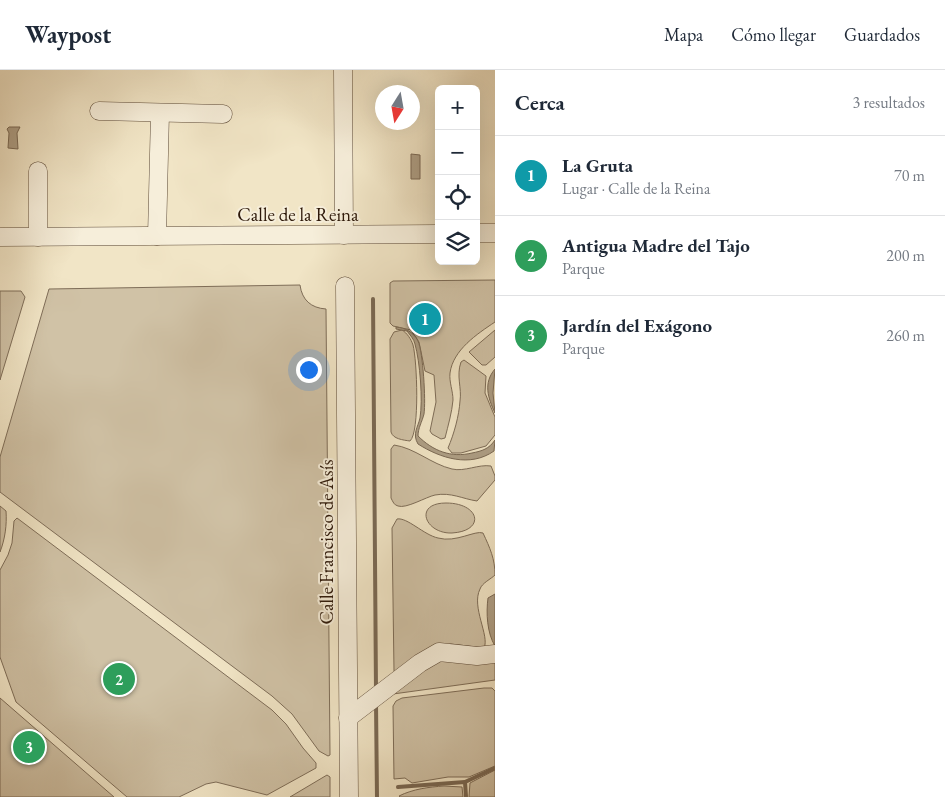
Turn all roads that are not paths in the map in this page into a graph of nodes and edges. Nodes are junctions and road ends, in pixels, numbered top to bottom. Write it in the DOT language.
graph roads {
  1 [pos="343,70"];
  2 [pos="99,111"];
  3 [pos="160,113"];
  4 [pos="223,114"];
  5 [pos="38,171"];
  6 [pos="480,233"];
  7 [pos="495,233"];
  8 [pos="435,234"];
  9 [pos="344,235"];
  10 [pos="157,236"];
  11 [pos="0,237"];
  12 [pos="38,237"];
  13 [pos="345,286"];
  14 [pos="495,654"];
  15 [pos="348,718"];
  16 [pos="349,797"];
  1 -- 9 [label="street"];
  2 -- 3 [label="street"];
  3 -- 4 [label="street"];
  3 -- 10 [label="street"];
  5 -- 12 [label="street"];
  6 -- 7 [label="street"];
  8 -- 9 [label="street, Calle de la Reina"];
  9 -- 10 [label="street, Calle de la Reina"];
  10 -- 12 [label="street, Calle de la Reina"];
  11 -- 12 [label="street, Calle de la Reina"];
  13 -- 15 [label="street, Calle Francisco de Asís"];
  14 -- 15 [label="street"];
  15 -- 16 [label="street, Calle Francisco de Asís"];
}
